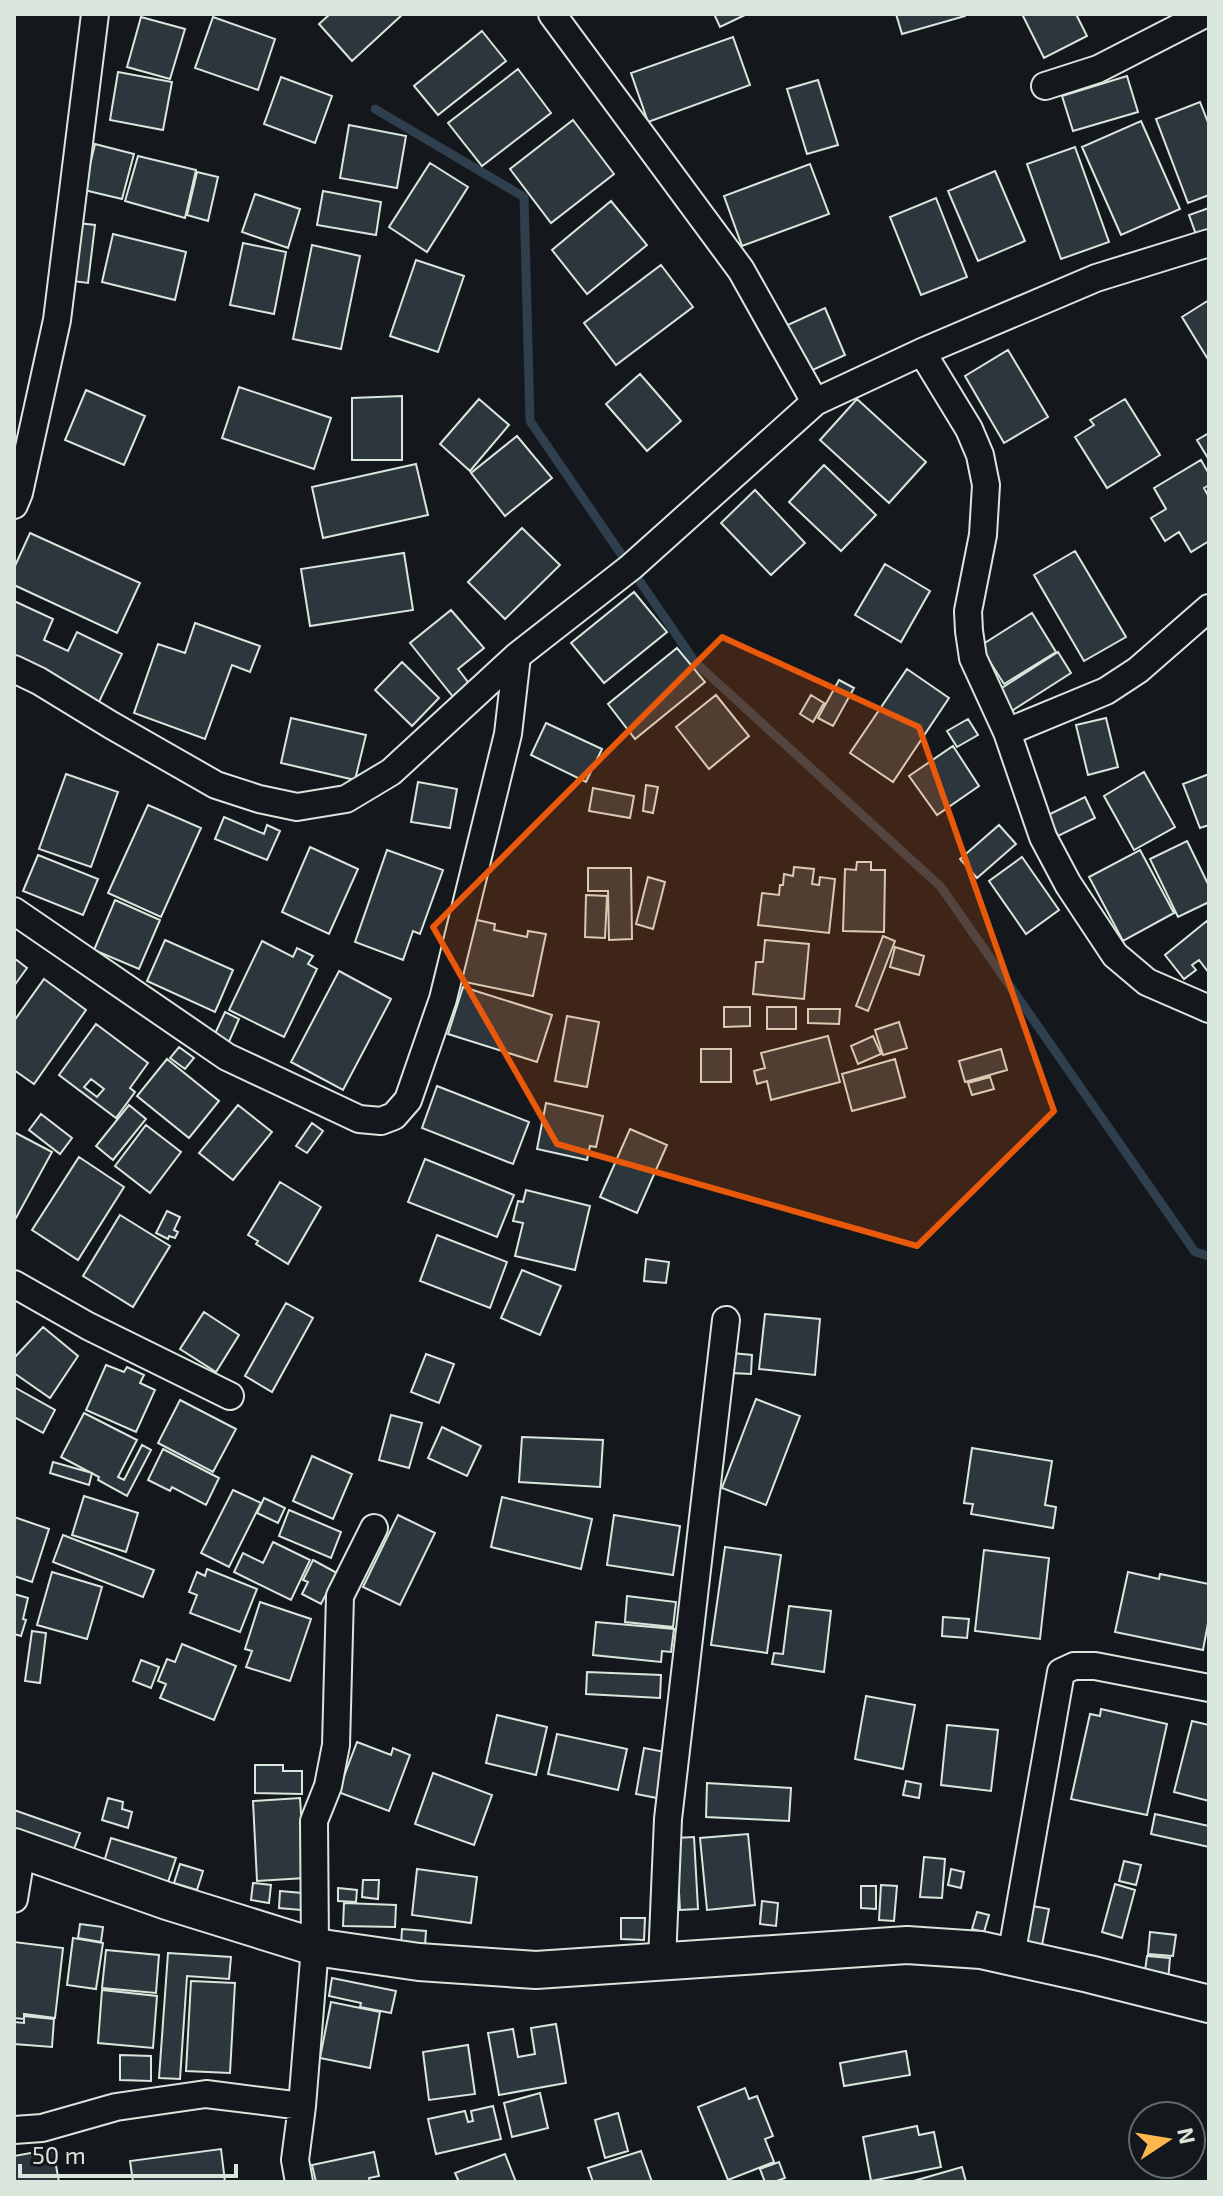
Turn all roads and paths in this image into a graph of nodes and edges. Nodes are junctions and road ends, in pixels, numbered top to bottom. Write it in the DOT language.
graph roads {
  1 [pos="95,14"];
  2 [pos="552,14"];
  3 [pos="1205,14"];
  4 [pos="1045,86"];
  5 [pos="1209,243"];
  6 [pos="922,352"];
  7 [pos="815,402"];
  8 [pos="14,505"];
  9 [pos="1209,608"];
  10 [pos="517,656"];
  11 [pos="14,669"];
  12 [pos="1007,732"];
  13 [pos="14,911"];
  14 [pos="1209,1009"];
  15 [pos="14,1284"];
  16 [pos="726,1320"];
  17 [pos="230,1396"];
  18 [pos="374,1528"];
  19 [pos="1209,1688"];
  20 [pos="18,1849"];
  21 [pos="14,1899"];
  22 [pos="315,1947"];
  23 [pos="1011,1957"];
  24 [pos="662,1961"];
  25 [pos="1209,2004"];
  26 [pos="302,2106"];
  27 [pos="14,2130"];
  28 [pos="299,2182"];
  1 -- 8 [label="street"];
  2 -- 7 [label="street"];
  3 -- 4 [label="street"];
  5 -- 6 [label="street"];
  6 -- 7 [label="street"];
  6 -- 12 [label="street"];
  7 -- 10 [label="street"];
  9 -- 12 [label="street"];
  10 -- 11 [label="street"];
  10 -- 13 [label="street"];
  12 -- 14 [label="street"];
  15 -- 17 [label="street"];
  16 -- 24 [label="street"];
  18 -- 22 [label="street"];
  19 -- 23 [label="street"];
  20 -- 21 [label="street"];
  20 -- 22 [label="street"];
  22 -- 24 [label="street"];
  22 -- 26 [label="street"];
  23 -- 24 [label="street"];
  23 -- 25 [label="street"];
  26 -- 27 [label="street"];
  26 -- 28 [label="street"];
}
